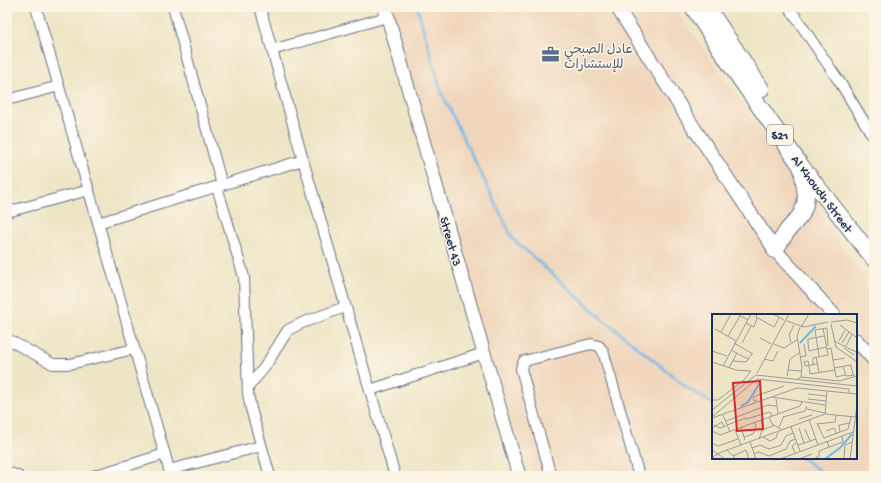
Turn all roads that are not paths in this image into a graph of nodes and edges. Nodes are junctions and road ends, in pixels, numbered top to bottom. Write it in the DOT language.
graph roads {
  1 [pos="36,7"];
  2 [pos="173,7"];
  3 [pos="260,7"];
  4 [pos="617,7"];
  5 [pos="693,7"];
  6 [pos="708,7"];
  7 [pos="789,7"];
  8 [pos="386,12"];
  9 [pos="272,50"];
  10 [pos="59,86"];
  11 [pos="7,100"];
  12 [pos="874,138"];
  13 [pos="303,160"];
  14 [pos="801,166"];
  15 [pos="219,186"];
  16 [pos="89,190"];
  17 [pos="7,212"];
  18 [pos="98,223"];
  19 [pos="874,244"];
  20 [pos="776,250"];
  21 [pos="874,259"];
  22 [pos="345,307"];
  23 [pos="833,314"];
  24 [pos="7,339"];
  25 [pos="857,341"];
  26 [pos="134,348"];
  27 [pos="484,353"];
  28 [pos="874,360"];
  29 [pos="248,387"];
  30 [pos="370,390"];
  31 [pos="261,446"];
  32 [pos="165,454"];
  33 [pos="7,472"];
  34 [pos="170,473"];
  35 [pos="18,476"];
  36 [pos="93,476"];
  37 [pos="270,476"];
  38 [pos="395,476"];
  39 [pos="519,476"];
  40 [pos="551,476"];
  41 [pos="639,476"];
  1 -- 10 [label="street"];
  2 -- 15 [label="street"];
  3 -- 9 [label="street"];
  4 -- 20 [label="street"];
  5 -- 14 [label="main road, Al Khoudh Street / S21"];
  6 -- 19 [label="main road, Al Khoudh Street / S21"];
  7 -- 12 [label="street"];
  8 -- 9 [label="street"];
  8 -- 27 [label="street, Street 43"];
  9 -- 13 [label="street"];
  10 -- 11 [label="street"];
  10 -- 16 [label="street"];
  13 -- 15 [label="street"];
  13 -- 22 [label="street"];
  14 -- 20 [label="main road"];
  14 -- 21 [label="main road, Al Khoudh Street / S21"];
  15 -- 18 [label="street"];
  15 -- 29 [label="street"];
  16 -- 17 [label="street"];
  16 -- 18 [label="street"];
  18 -- 26 [label="street"];
  20 -- 23 [label="street"];
  22 -- 29 [label="street"];
  22 -- 30 [label="street"];
  24 -- 26 [label="street"];
  25 -- 28 [label="street"];
  26 -- 32 [label="street"];
  27 -- 30 [label="street"];
  27 -- 39 [label="street, Street 43"];
  29 -- 31 [label="street"];
  30 -- 38 [label="street"];
  31 -- 34 [label="street"];
  31 -- 37 [label="street"];
  32 -- 34 [label="street"];
  32 -- 36 [label="street"];
  33 -- 35 [label="street"];
  40 -- 41 [label="street"];
}
